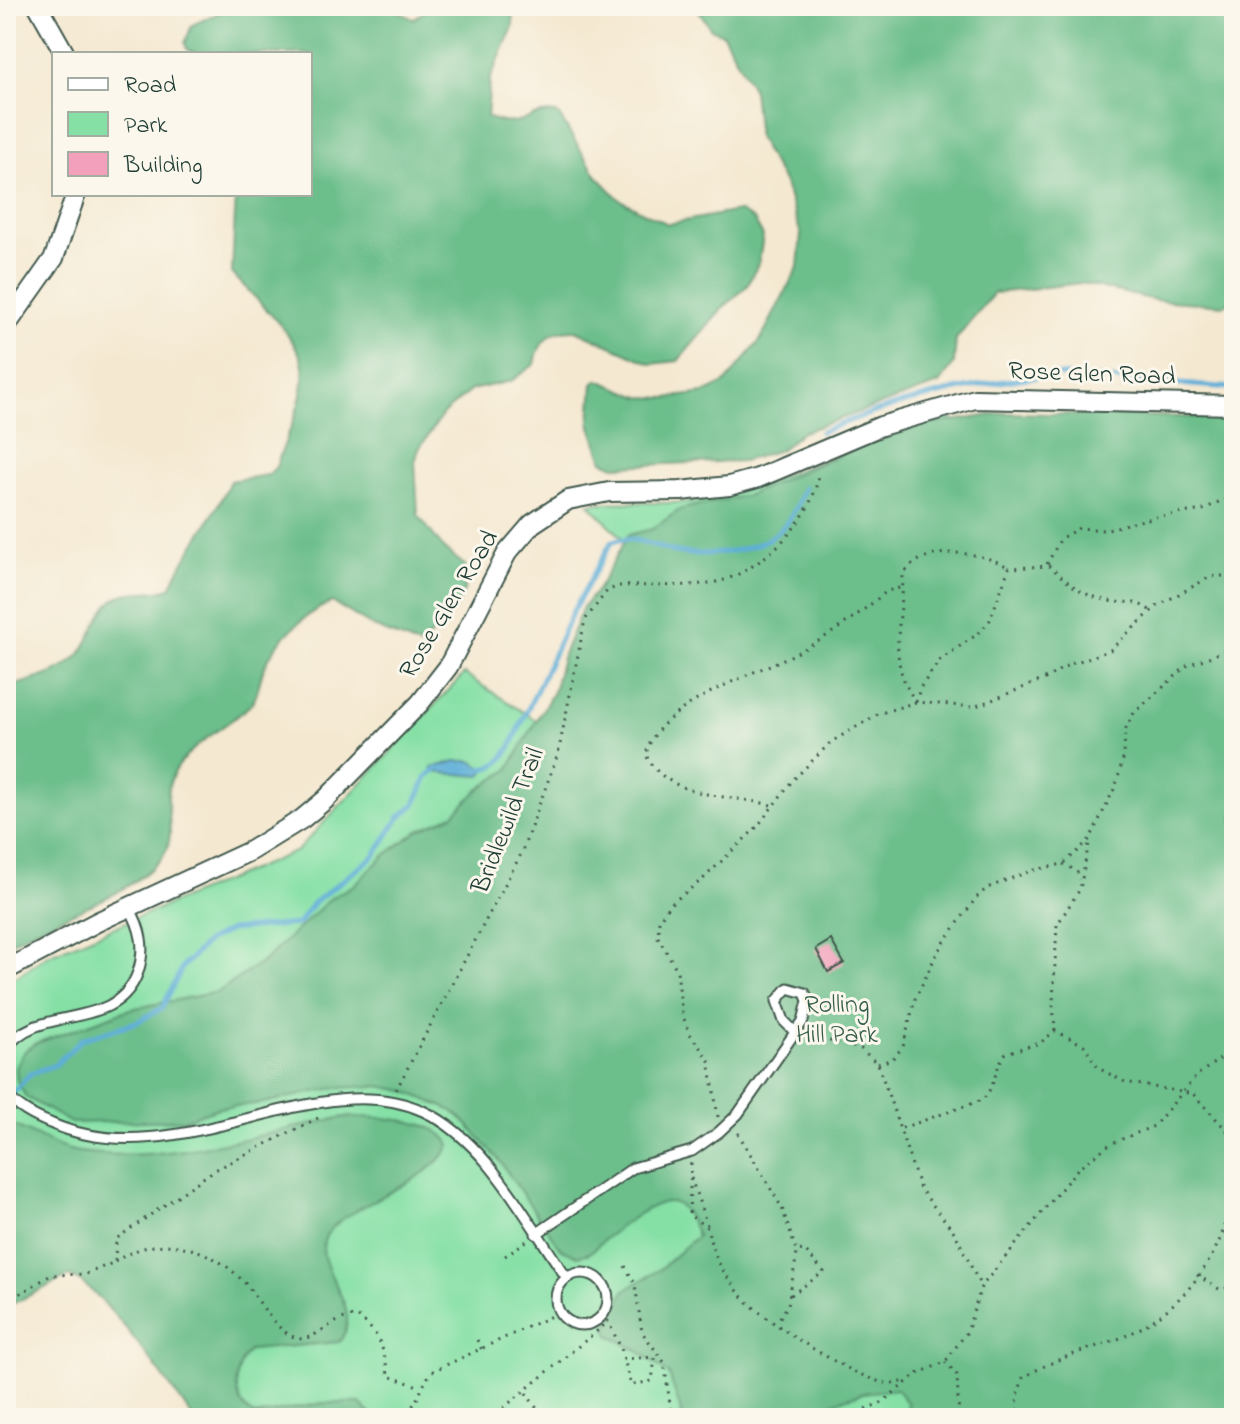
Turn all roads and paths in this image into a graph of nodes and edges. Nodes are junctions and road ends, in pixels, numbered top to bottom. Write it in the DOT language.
graph roads {
  1 [pos="38,6"];
  2 [pos="64,52"];
  3 [pos="75,196"];
  4 [pos="6,326"];
  5 [pos="1234,405"];
  6 [pos="818,452"];
  7 [pos="1234,494"];
  8 [pos="1046,566"];
  9 [pos="1009,568"];
  10 [pos="1234,575"];
  11 [pos="903,587"];
  12 [pos="1151,611"];
  13 [pos="1234,647"];
  14 [pos="916,702"];
  15 [pos="772,805"];
  16 [pos="1090,839"];
  17 [pos="1063,864"];
  18 [pos="1080,879"];
  19 [pos="129,907"];
  20 [pos="6,970"];
  21 [pos="1055,1031"];
  22 [pos="795,1032"];
  23 [pos="6,1049"];
  24 [pos="1234,1049"];
  25 [pos="878,1064"];
  26 [pos="1185,1090"];
  27 [pos="6,1093"];
  28 [pos="391,1100"];
  29 [pos="335,1102"];
  30 [pos="734,1118"];
  31 [pos="902,1128"];
  32 [pos="719,1132"];
  33 [pos="1234,1138"];
  34 [pos="1234,1145"];
  35 [pos="692,1151"];
  36 [pos="691,1175"];
  37 [pos="708,1228"];
  38 [pos="536,1234"];
  39 [pos="797,1251"];
  40 [pos="505,1256"];
  41 [pos="115,1262"];
  42 [pos="625,1266"];
  43 [pos="1197,1275"];
  44 [pos="567,1278"];
  45 [pos="981,1287"];
  46 [pos="1234,1287"];
  47 [pos="791,1295"];
  48 [pos="6,1302"];
  49 [pos="560,1312"];
  50 [pos="606,1318"];
  51 [pos="777,1323"];
  52 [pos="477,1340"];
  53 [pos="482,1350"];
  54 [pos="658,1357"];
  55 [pos="623,1359"];
  56 [pos="945,1362"];
  57 [pos="907,1381"];
  58 [pos="421,1387"];
  59 [pos="526,1393"];
  60 [pos="402,1418"];
  61 [pos="491,1418"];
  62 [pos="534,1418"];
  63 [pos="672,1418"];
  64 [pos="843,1418"];
  65 [pos="959,1418"];
  66 [pos="1019,1418"];
  1 -- 2 [label="street"];
  3 -- 4 [label="street"];
  5 -- 6 [label="street, Rose Glen Road"];
  6 -- 19 [label="street, Rose Glen Road"];
  6 -- 28 [label="path, Bridlewild Trail"];
  7 -- 8 [label="path"];
  8 -- 9 [label="path"];
  8 -- 12 [label="path"];
  9 -- 11 [label="path"];
  9 -- 14 [label="path"];
  10 -- 12 [label="path"];
  11 -- 14 [label="path"];
  11 -- 15 [label="path"];
  12 -- 14 [label="path"];
  13 -- 16 [label="path"];
  14 -- 15 [label="path"];
  15 -- 32 [label="path"];
  16 -- 17 [label="path"];
  16 -- 18 [label="path"];
  17 -- 18 [label="path"];
  17 -- 25 [label="path"];
  18 -- 21 [label="path"];
  19 -- 20 [label="street, Rose Glen Road"];
  19 -- 23 [label="lane"];
  21 -- 26 [label="path"];
  21 -- 31 [label="path"];
  22 -- 22 [label="lane"];
  22 -- 25 [label="path"];
  22 -- 30 [label="lane"];
  24 -- 26 [label="path"];
  25 -- 31 [label="path"];
  26 -- 33 [label="path"];
  26 -- 45 [label="path"];
  27 -- 29 [label="lane"];
  28 -- 29 [label="lane"];
  28 -- 38 [label="lane"];
  29 -- 41 [label="path"];
  30 -- 32 [label="lane"];
  30 -- 39 [label="path"];
  31 -- 45 [label="path"];
  32 -- 35 [label="lane"];
  34 -- 43 [label="path"];
  35 -- 36 [label="path"];
  35 -- 38 [label="lane"];
  36 -- 37 [label="path"];
  36 -- 37 [label="path"];
  37 -- 51 [label="path"];
  38 -- 40 [label="path"];
  38 -- 44 [label="lane"];
  39 -- 47 [label="path"];
  39 -- 47 [label="path"];
  41 -- 48 [label="path"];
  41 -- 58 [label="path"];
  42 -- 54 [label="path"];
  43 -- 46 [label="path"];
  43 -- 66 [label="path"];
  44 -- 49 [label="lane"];
  44 -- 50 [label="lane"];
  45 -- 56 [label="path"];
  47 -- 51 [label="path"];
  49 -- 50 [label="lane"];
  49 -- 53 [label="path"];
  50 -- 55 [label="path"];
  50 -- 59 [label="path"];
  51 -- 57 [label="path"];
  52 -- 53 [label="path"];
  53 -- 58 [label="path"];
  54 -- 55 [label="path"];
  54 -- 55 [label="path"];
  54 -- 63 [label="path"];
  56 -- 57 [label="path"];
  56 -- 65 [label="path"];
  57 -- 64 [label="path"];
  58 -- 60 [label="path"];
  59 -- 61 [label="path"];
  59 -- 62 [label="path"];
}
